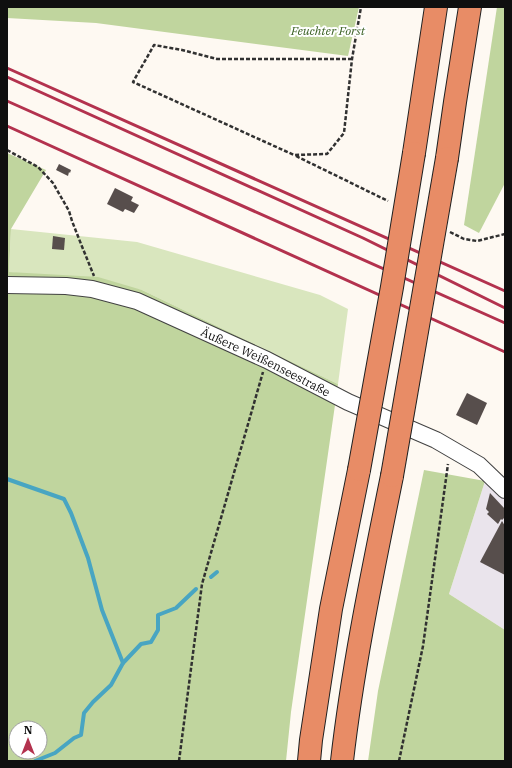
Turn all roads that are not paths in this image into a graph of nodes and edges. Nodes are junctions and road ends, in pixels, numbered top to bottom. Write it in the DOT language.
graph roads {
  1 [pos="436,7"];
  2 [pos="470,7"];
  3 [pos="7,285"];
  4 [pos="505,490"];
  5 [pos="309,761"];
  6 [pos="342,761"];
  1 -- 5 [label="highway, bridge"];
  2 -- 6 [label="highway, bridge"];
  3 -- 4 [label="street, Äußere Weißenseestraße"];
}
